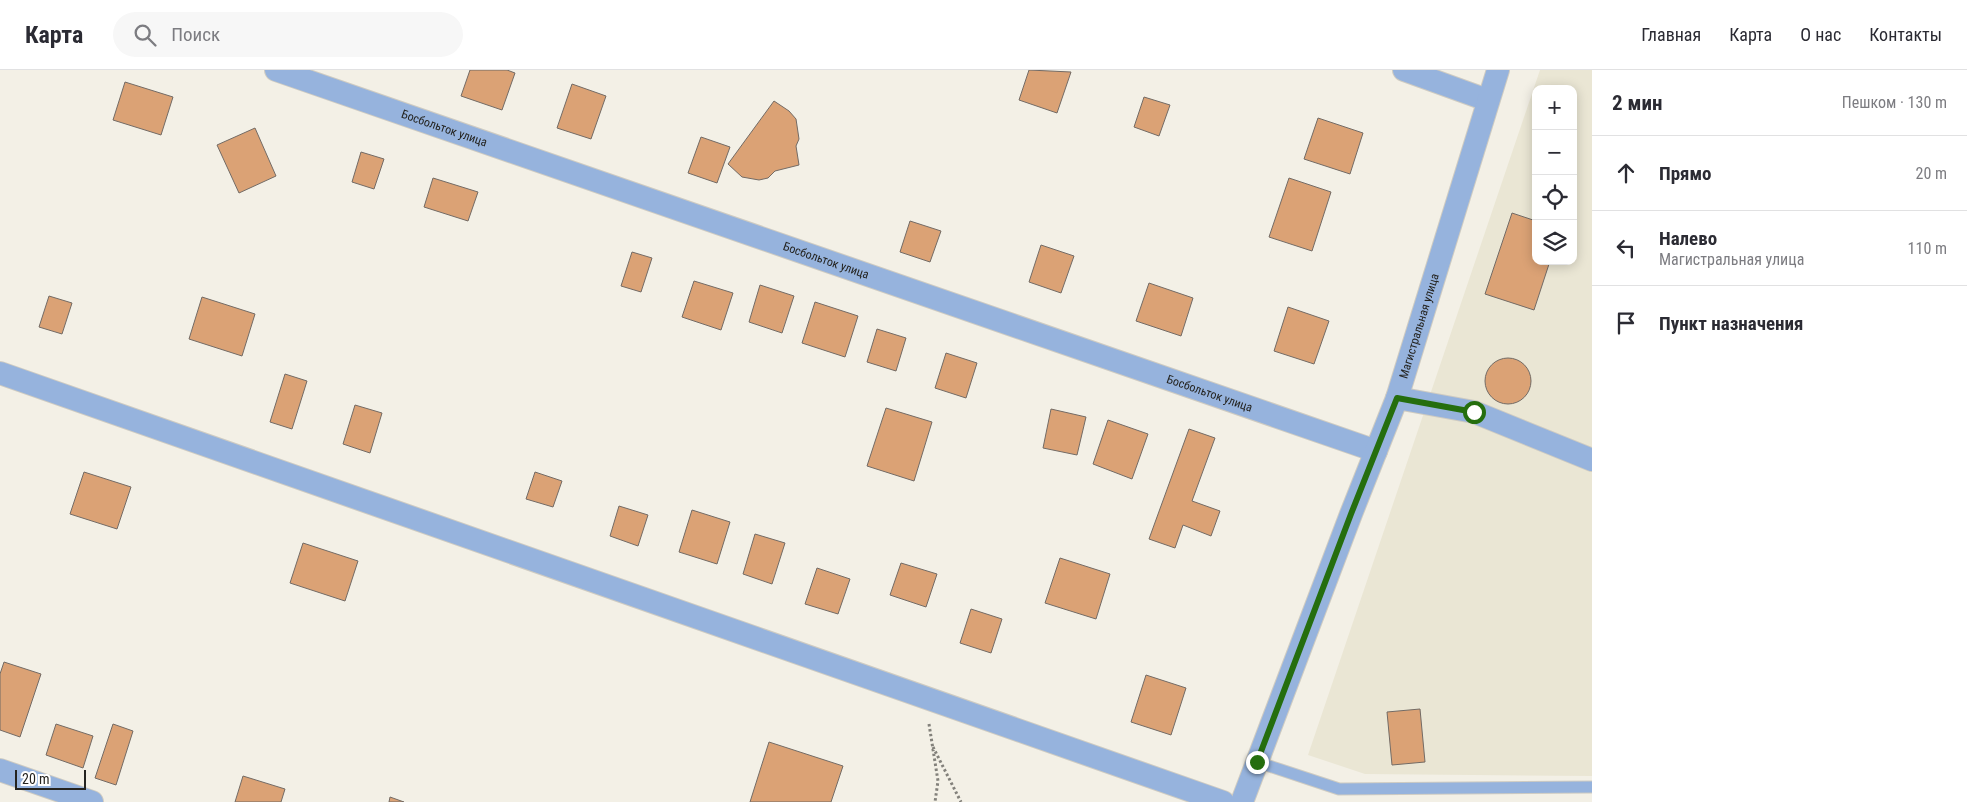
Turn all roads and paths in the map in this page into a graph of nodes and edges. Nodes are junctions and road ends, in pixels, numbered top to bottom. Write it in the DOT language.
graph roads {
  1 [pos="276,70"];
  2 [pos="1404,70"];
  3 [pos="1498,70"];
  4 [pos="1487,100"];
  5 [pos="0,373"];
  6 [pos="1397,398"];
  7 [pos="1376,451"];
  8 [pos="1592,460"];
  9 [pos="929,723"];
  10 [pos="932,744"];
  11 [pos="1257,762"];
  12 [pos="0,770"];
  13 [pos="1592,786"];
  14 [pos="92,802"];
  15 [pos="935,802"];
  16 [pos="961,802"];
  17 [pos="1223,802"];
  18 [pos="1242,802"];
  1 -- 7 [label="street, Босбольток улица"];
  2 -- 4 [label="street"];
  3 -- 4 [label="street, Магистральная улица"];
  4 -- 6 [label="street, Магистральная улица"];
  5 -- 17 [label="street"];
  6 -- 7 [label="street, Магистральная улица"];
  6 -- 8 [label="street"];
  7 -- 11 [label="street, Магистральная улица"];
  9 -- 10 [label="path"];
  10 -- 15 [label="path"];
  10 -- 16 [label="path"];
  11 -- 13 [label="lane"];
  11 -- 18 [label="street, Магистральная улица"];
  12 -- 14 [label="street"];
}
